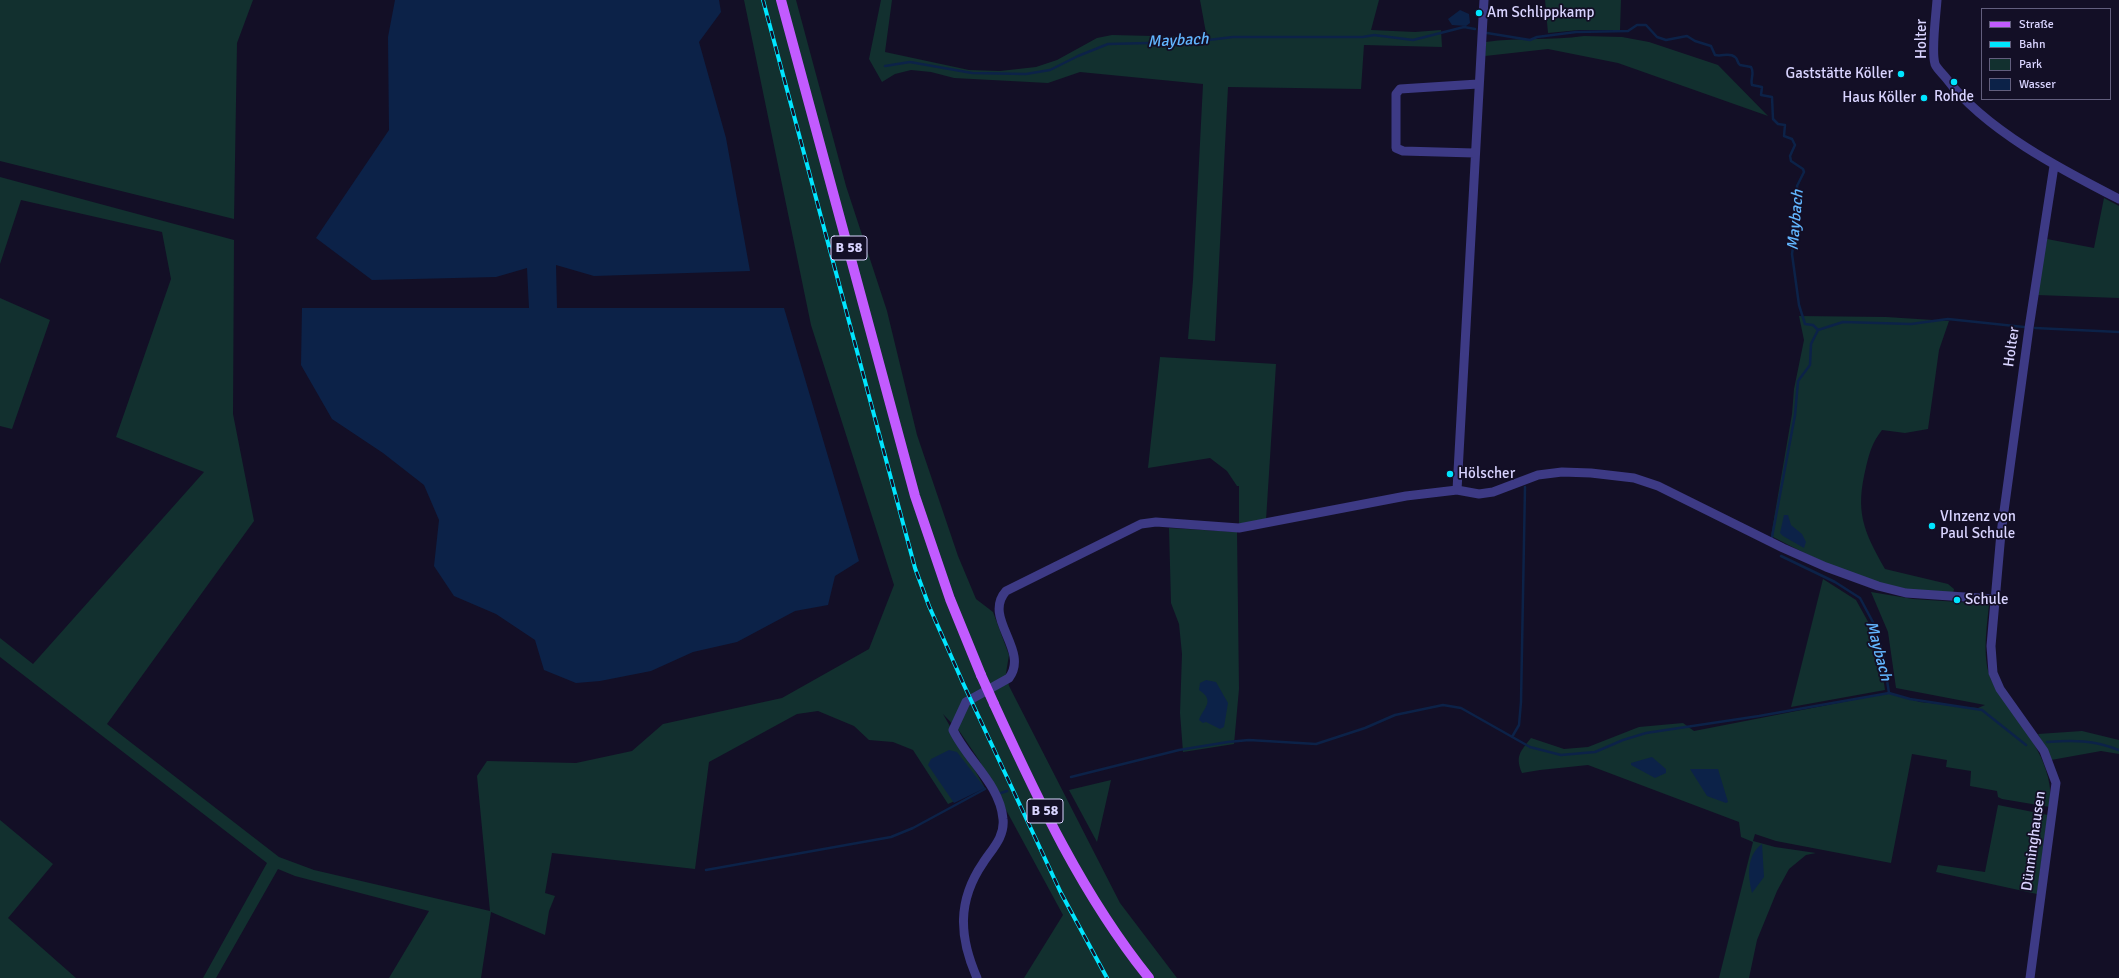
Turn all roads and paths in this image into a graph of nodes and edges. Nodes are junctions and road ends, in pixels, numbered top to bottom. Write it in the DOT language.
graph roads {
  1 [pos="782,0"];
  2 [pos="1484,0"];
  3 [pos="1937,0"];
  4 [pos="1478,84"];
  5 [pos="1474,153"];
  6 [pos="2054,166"];
  7 [pos="2119,200"];
  8 [pos="1457,490"];
  9 [pos="2001,533"];
  10 [pos="1994,599"];
  11 [pos="977,978"];
  12 [pos="1149,978"];
  13 [pos="2030,978"];
  1 -- 12 [label="main road, B 58, bridge"];
  2 -- 4 [label="street"];
  3 -- 6 [label="street, Holter"];
  4 -- 5 [label="street"];
  4 -- 5 [label="street"];
  5 -- 8 [label="street"];
  6 -- 7 [label="street, Holter"];
  6 -- 9 [label="street, Holter"];
  8 -- 10 [label="street"];
  8 -- 11 [label="street"];
  9 -- 10 [label="street, Dünninghausen"];
  10 -- 13 [label="street, Dünninghausen"];
}
